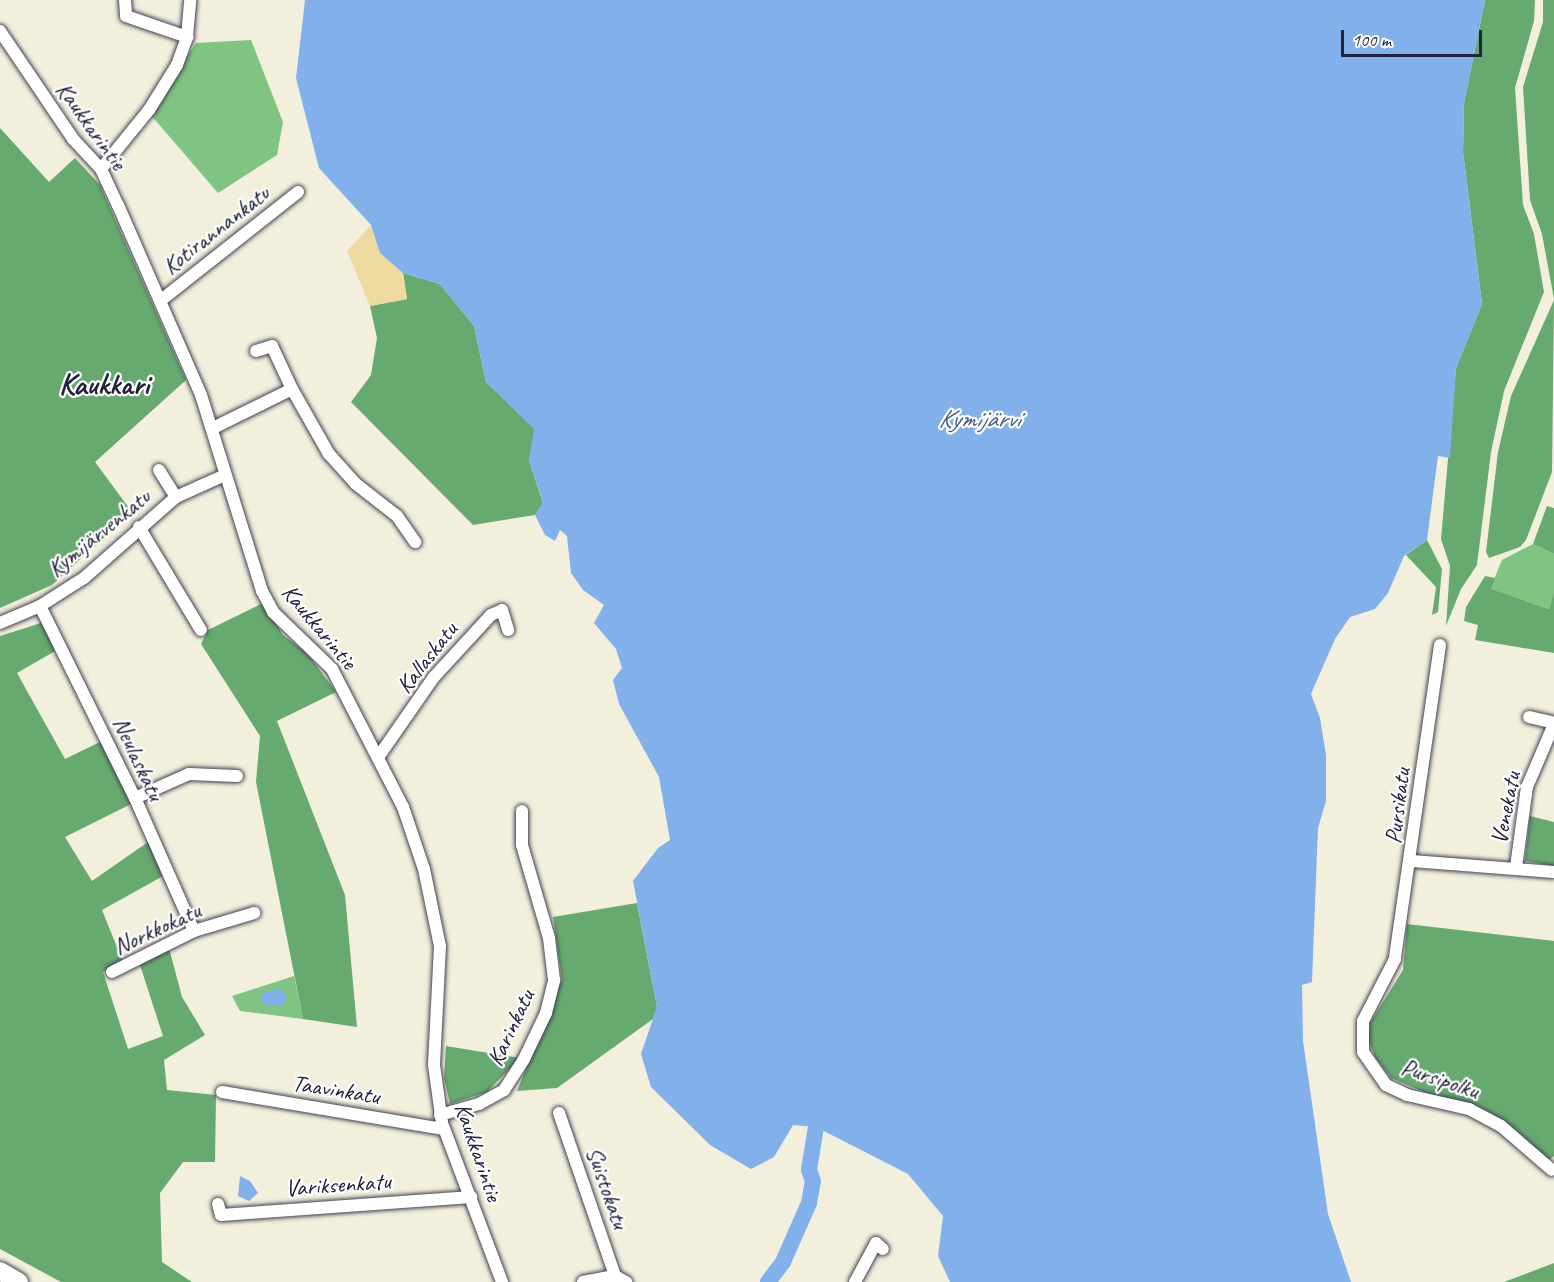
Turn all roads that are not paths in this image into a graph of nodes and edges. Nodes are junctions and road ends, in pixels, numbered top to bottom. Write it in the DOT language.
graph roads {
  1 [pos="125,0"];
  2 [pos="190,0"];
  3 [pos="0,31"];
  4 [pos="188,36"];
  5 [pos="101,169"];
  6 [pos="298,192"];
  7 [pos="160,301"];
  8 [pos="256,351"];
  9 [pos="292,389"];
  10 [pos="213,429"];
  11 [pos="159,470"];
  12 [pos="225,475"];
  13 [pos="176,497"];
  14 [pos="139,527"];
  15 [pos="415,542"];
  16 [pos="40,606"];
  17 [pos="0,623"];
  18 [pos="201,630"];
  19 [pos="508,630"];
  20 [pos="1440,645"];
  21 [pos="1529,717"];
  22 [pos="1554,723"];
  23 [pos="379,756"];
  24 [pos="237,776"];
  25 [pos="135,798"];
  26 [pos="522,811"];
  27 [pos="1412,861"];
  28 [pos="1516,867"];
  29 [pos="1554,872"];
  30 [pos="254,913"];
  31 [pos="194,931"];
  32 [pos="1391,971"];
  33 [pos="112,972"];
  34 [pos="222,1092"];
  35 [pos="559,1113"];
  36 [pos="440,1115"];
  37 [pos="444,1128"];
  38 [pos="1553,1173"];
  39 [pos="471,1197"];
  40 [pos="218,1204"];
  41 [pos="883,1249"];
  42 [pos="0,1271"];
  43 [pos="620,1279"];
  44 [pos="20,1282"];
  45 [pos="502,1282"];
  46 [pos="583,1282"];
  47 [pos="855,1282"];
  1 -- 4 [label="street"];
  2 -- 4 [label="street"];
  3 -- 5 [label="street, Kaukkarintie"];
  4 -- 5 [label="street"];
  5 -- 7 [label="street, Kaukkarintie"];
  6 -- 7 [label="street, Kotirannankatu"];
  7 -- 10 [label="street, Kaukkarintie"];
  8 -- 9 [label="street"];
  9 -- 10 [label="street"];
  9 -- 15 [label="street"];
  10 -- 12 [label="street, Kaukkarintie"];
  11 -- 13 [label="street"];
  12 -- 13 [label="street, Kymijärvenkatu"];
  12 -- 23 [label="street, Kaukkarintie"];
  13 -- 14 [label="street, Kymijärvenkatu"];
  14 -- 16 [label="street, Kymijärvenkatu"];
  14 -- 18 [label="street"];
  16 -- 17 [label="street, Kymijärvenkatu"];
  16 -- 25 [label="street, Neulaskatu"];
  19 -- 23 [label="street, Kallaskatu"];
  20 -- 27 [label="street, Pursikatu"];
  21 -- 22 [label="street, Venekatu"];
  22 -- 28 [label="street, Venekatu"];
  23 -- 36 [label="street, Kaukkarintie"];
  24 -- 25 [label="street"];
  25 -- 31 [label="street, Neulaskatu"];
  26 -- 36 [label="street, Karinkatu"];
  27 -- 28 [label="street"];
  27 -- 32 [label="street, Pursikatu"];
  28 -- 29 [label="street"];
  30 -- 31 [label="street, Norkkokatu"];
  31 -- 33 [label="street, Norkkokatu"];
  32 -- 38 [label="street, Pursipolku"];
  34 -- 37 [label="street, Taavinkatu"];
  35 -- 43 [label="street, Suistokatu"];
  36 -- 37 [label="street, Kaukkarintie"];
  37 -- 39 [label="street, Kaukkarintie"];
  39 -- 40 [label="street, Variksenkatu"];
  39 -- 45 [label="street, Kaukkarintie"];
  41 -- 47 [label="street"];
  42 -- 44 [label="highway"];
  43 -- 46 [label="street"];
}
